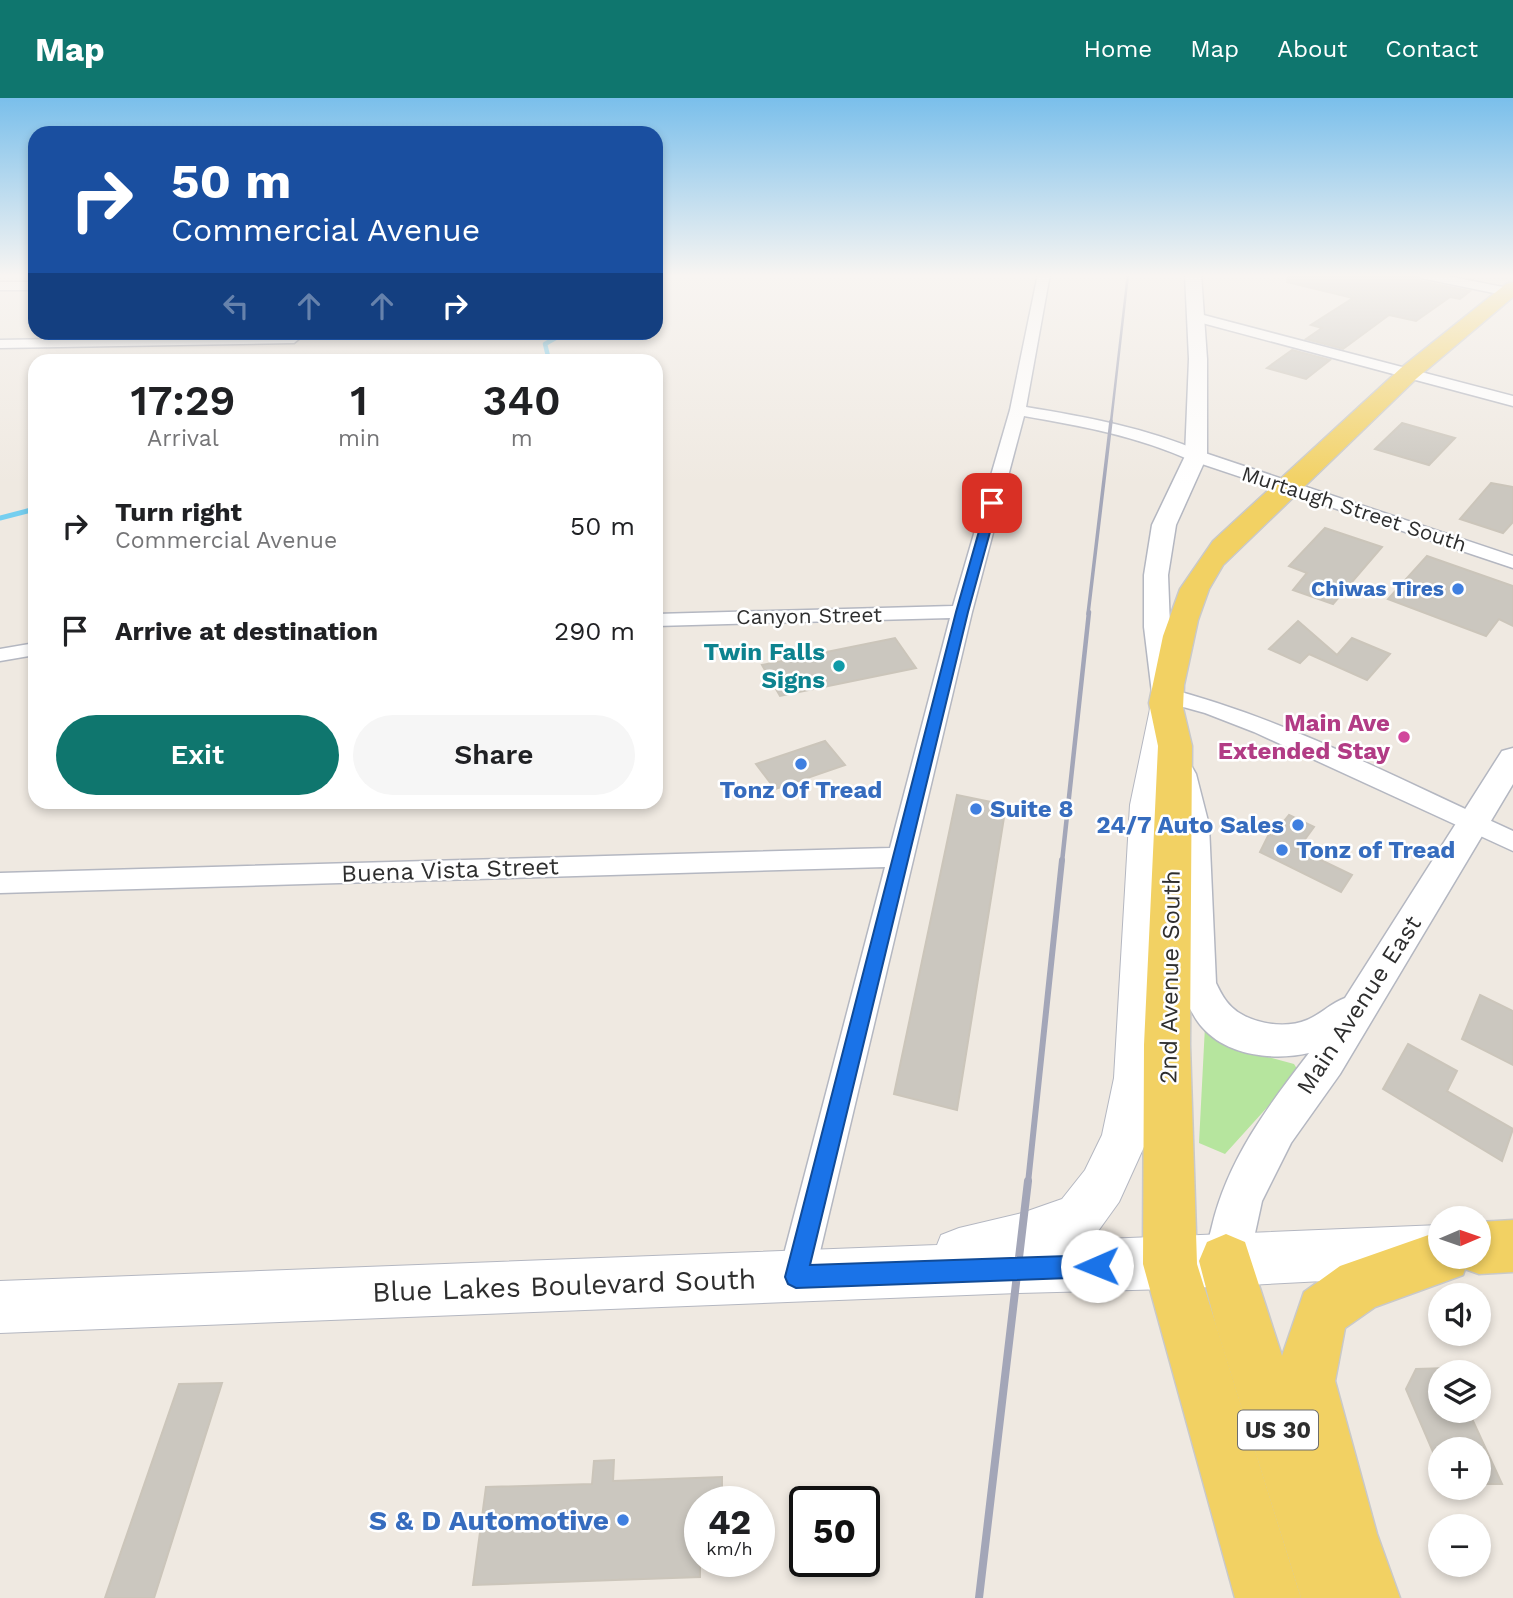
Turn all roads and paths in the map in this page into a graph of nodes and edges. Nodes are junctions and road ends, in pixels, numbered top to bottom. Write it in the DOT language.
graph roads {
  1 [pos="1030,344"];
  2 [pos="1196,344"];
  3 [pos="1299,344"];
  4 [pos="1445,344"];
  5 [pos="1409,373"];
  6 [pos="1513,401"];
  7 [pos="1017,410"];
  8 [pos="1196,428"];
  9 [pos="1158,439"];
  10 [pos="1196,456"];
  11 [pos="1287,487"];
  12 [pos="1513,562"];
  13 [pos="962,612"];
  14 [pos="663,621"];
  15 [pos="28,650"];
  16 [pos="0,655"];
  17 [pos="1169,717"];
  18 [pos="1513,758"];
  19 [pos="1473,824"];
  20 [pos="1513,842"];
  21 [pos="900,858"];
  22 [pos="0,883"];
  23 [pos="1361,1006"];
  24 [pos="1513,1247"];
  25 [pos="1491,1248"];
  26 [pos="1428,1251"];
  27 [pos="1226,1261"];
  28 [pos="1428,1262"];
  29 [pos="1170,1264"];
  30 [pos="846,1274"];
  31 [pos="796,1277"];
  32 [pos="0,1307"];
  33 [pos="1268,1598"];
  34 [pos="1334,1598"];
  35 [pos="1367,1598"];
  1 -- 7 [label="street"];
  2 -- 8 [label="street"];
  3 -- 5 [label="street"];
  4 -- 5 [label="main road, 2nd Avenue South / US 30"];
  5 -- 6 [label="street"];
  5 -- 11 [label="main road, 2nd Avenue South / US 30"];
  7 -- 9 [label="street"];
  7 -- 13 [label="street"];
  8 -- 9 [label="street"];
  8 -- 10 [label="street"];
  9 -- 10 [label="street"];
  10 -- 11 [label="street, Murtaugh Street South"];
  10 -- 17 [label="street"];
  11 -- 12 [label="street, Murtaugh Street South"];
  11 -- 17 [label="main road, 2nd Avenue South / US 30"];
  13 -- 14 [label="street, Canyon Street"];
  13 -- 21 [label="street"];
  15 -- 16 [label="street"];
  17 -- 19 [label="street"];
  17 -- 23 [label="street"];
  17 -- 29 [label="main road, 2nd Avenue South / US 30"];
  17 -- 30 [label="main road"];
  18 -- 19 [label="street, Main Avenue East"];
  19 -- 20 [label="street"];
  19 -- 23 [label="street, Main Avenue East"];
  21 -- 22 [label="street, Buena Vista Street"];
  21 -- 31 [label="street"];
  23 -- 27 [label="street, Main Avenue East"];
  24 -- 25 [label="main road"];
  26 -- 27 [label="main road, Blue Lakes Boulevard South"];
  27 -- 29 [label="main road, Blue Lakes Boulevard South"];
  27 -- 34 [label="main road, US 30"];
  28 -- 35 [label="main road"];
  29 -- 30 [label="main road, Blue Lakes Boulevard South"];
  29 -- 33 [label="main road, US 30"];
  30 -- 31 [label="main road, Blue Lakes Boulevard South"];
  31 -- 32 [label="main road, Blue Lakes Boulevard South"];
}
